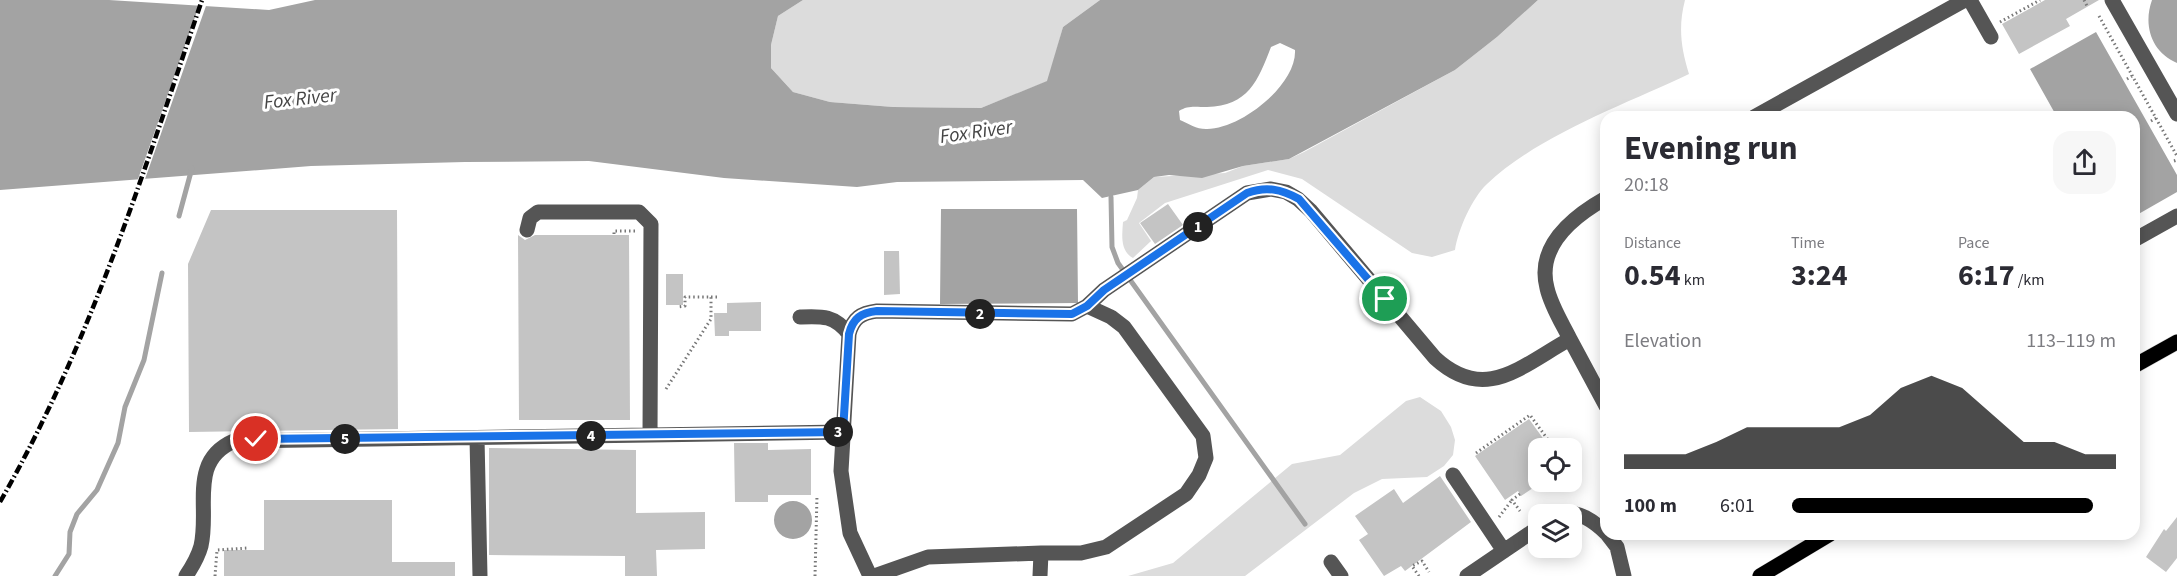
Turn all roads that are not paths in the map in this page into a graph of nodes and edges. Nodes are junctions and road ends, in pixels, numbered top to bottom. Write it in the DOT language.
graph roads {
  1 [pos="1965,0"];
  2 [pos="1970,0"];
  3 [pos="2112,0"];
  4 [pos="1996,33"];
  5 [pos="1765,111"];
  6 [pos="2177,114"];
  7 [pos="1600,202"];
  8 [pos="2177,216"];
  9 [pos="527,230"];
  10 [pos="2140,237"];
  11 [pos="1087,306"];
  12 [pos="800,317"];
  13 [pos="849,334"];
  14 [pos="1570,339"];
  15 [pos="2177,342"];
  16 [pos="2140,363"];
  17 [pos="1600,394"];
  18 [pos="843,432"];
  19 [pos="650,435"];
  20 [pos="477,438"];
  21 [pos="1453,475"];
  22 [pos="1582,516"];
  23 [pos="1600,529"];
  24 [pos="1528,534"];
  25 [pos="1820,540"];
  26 [pos="1618,541"];
  27 [pos="1504,550"];
  28 [pos="1041,553"];
  29 [pos="1331,562"];
  30 [pos="186,576"];
  31 [pos="480,576"];
  32 [pos="872,576"];
  33 [pos="1040,576"];
  34 [pos="1341,576"];
  35 [pos="1467,576"];
  36 [pos="1624,576"];
  37 [pos="1760,576"];
  1 -- 5 [label="lane"];
  2 -- 4 [label="lane"];
  3 -- 6 [label="lane"];
  7 -- 14 [label="lane"];
  8 -- 10 [label="lane"];
  9 -- 19 [label="lane"];
  11 -- 13 [label="lane"];
  11 -- 14 [label="lane"];
  11 -- 28 [label="lane"];
  12 -- 13 [label="lane"];
  13 -- 18 [label="lane"];
  14 -- 17 [label="lane"];
  15 -- 16 [label="main road"];
  18 -- 19 [label="lane"];
  18 -- 32 [label="lane"];
  19 -- 20 [label="lane"];
  20 -- 30 [label="lane"];
  20 -- 31 [label="lane"];
  21 -- 27 [label="lane"];
  22 -- 23 [label="lane"];
  24 -- 27 [label="lane"];
  25 -- 37 [label="main road"];
  26 -- 36 [label="lane"];
  27 -- 35 [label="lane"];
  28 -- 32 [label="lane"];
  28 -- 33 [label="lane"];
  29 -- 34 [label="lane"];
}
